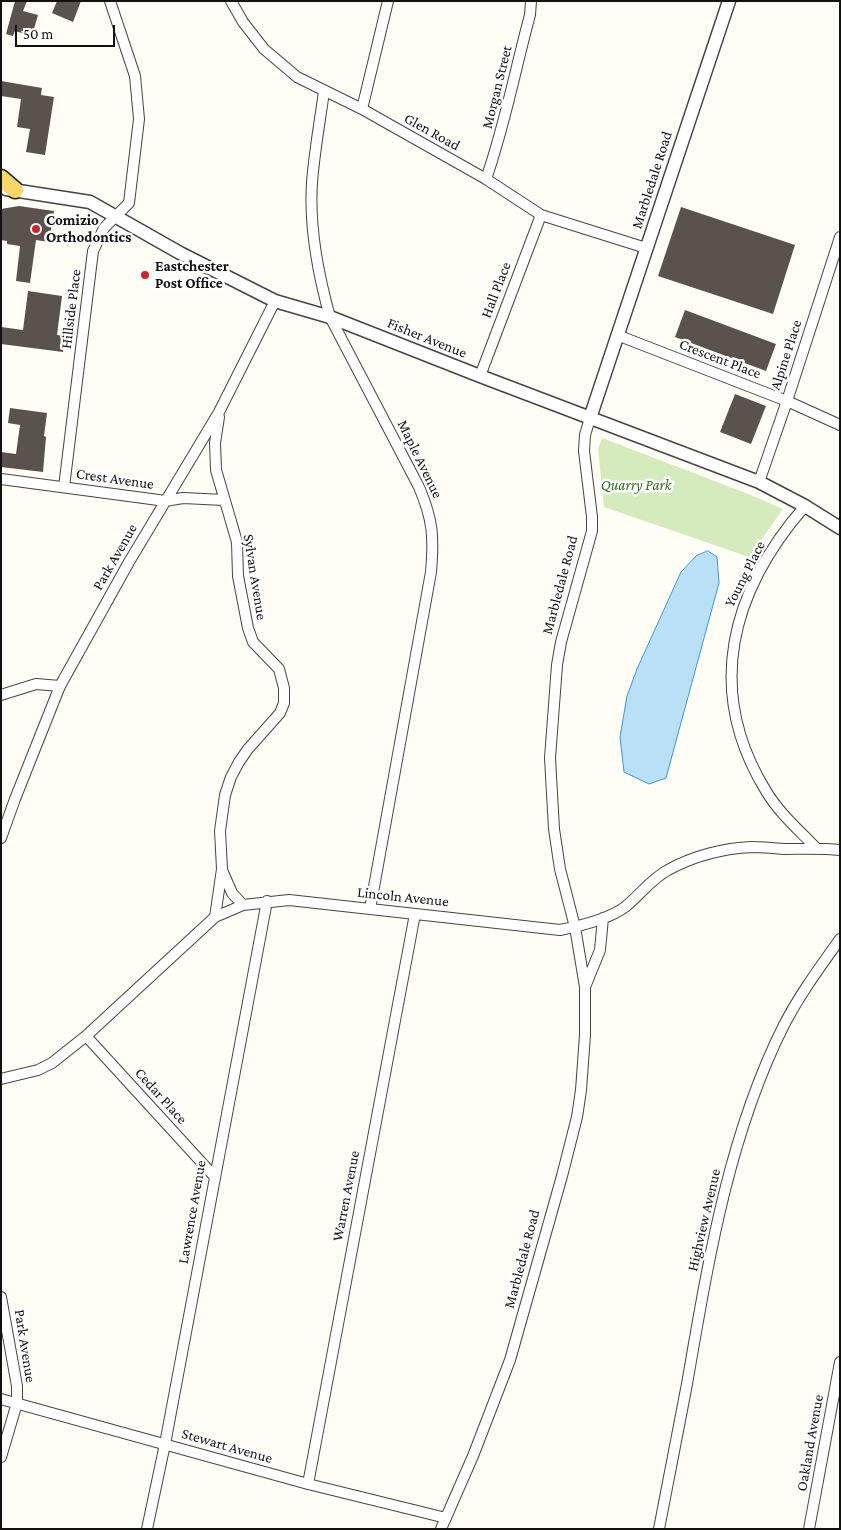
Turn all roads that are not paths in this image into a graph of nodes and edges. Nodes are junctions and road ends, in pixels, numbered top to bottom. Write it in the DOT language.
graph roads {
  1 [pos="110,1"];
  2 [pos="231,1"];
  3 [pos="388,1"];
  4 [pos="532,1"];
  5 [pos="729,1"];
  6 [pos="324,91"];
  7 [pos="362,109"];
  8 [pos="1,178"];
  9 [pos="486,179"];
  10 [pos="8,189"];
  11 [pos="541,215"];
  12 [pos="116,217"];
  13 [pos="840,236"];
  14 [pos="646,248"];
  15 [pos="275,301"];
  16 [pos="330,317"];
  17 [pos="617,335"];
  18 [pos="480,376"];
  19 [pos="787,401"];
  20 [pos="219,412"];
  21 [pos="590,418"];
  22 [pos="840,425"];
  23 [pos="1,479"];
  24 [pos="759,482"];
  25 [pos="64,487"];
  26 [pos="224,500"];
  27 [pos="165,501"];
  28 [pos="805,506"];
  29 [pos="840,528"];
  30 [pos="60,686"];
  31 [pos="1,695"];
  32 [pos="1,838"];
  33 [pos="816,848"];
  34 [pos="840,850"];
  35 [pos="222,869"];
  36 [pos="267,901"];
  37 [pos="242,905"];
  38 [pos="370,909"];
  39 [pos="414,914"];
  40 [pos="215,917"];
  41 [pos="603,918"];
  42 [pos="576,927"];
  43 [pos="840,939"];
  44 [pos="585,986"];
  45 [pos="86,1036"];
  46 [pos="1,1079"];
  47 [pos="214,1176"];
  48 [pos="1,1297"];
  49 [pos="840,1362"];
  50 [pos="1,1399"];
  51 [pos="17,1403"];
  52 [pos="165,1444"];
  53 [pos="1,1457"];
  54 [pos="308,1484"];
  55 [pos="446,1518"];
  56 [pos="147,1529"];
  57 [pos="441,1529"];
  58 [pos="659,1529"];
  59 [pos="809,1529"];
  1 -- 12 [label="street, Hillside Place"];
  2 -- 6 [label="street, Glen Road"];
  3 -- 7 [label="street"];
  4 -- 9 [label="street, Morgan Street"];
  5 -- 14 [label="street, Marbledale Road"];
  6 -- 7 [label="street, Glen Road"];
  6 -- 16 [label="street, Maple Avenue"];
  7 -- 9 [label="street, Glen Road"];
  8 -- 10 [label="main road"];
  9 -- 11 [label="street, Glen Road"];
  10 -- 12 [label="street, Fisher Avenue"];
  11 -- 14 [label="street, Glen Road"];
  11 -- 18 [label="street, Hall Place"];
  12 -- 15 [label="street, Fisher Avenue"];
  12 -- 25 [label="street, Hillside Place"];
  13 -- 19 [label="street, Alpine Place"];
  14 -- 17 [label="street, Marbledale Road"];
  15 -- 16 [label="street, Fisher Avenue"];
  15 -- 20 [label="street, Park Avenue"];
  16 -- 18 [label="street, Fisher Avenue"];
  16 -- 38 [label="street, Maple Avenue"];
  17 -- 19 [label="street, Crescent Place"];
  17 -- 21 [label="street, Marbledale Road"];
  18 -- 21 [label="street, Fisher Avenue"];
  19 -- 22 [label="street, Crescent Place"];
  19 -- 24 [label="street, Alpine Place"];
  20 -- 26 [label="street, Sylvan Avenue"];
  20 -- 27 [label="street, Park Avenue"];
  21 -- 24 [label="street, Fisher Avenue"];
  21 -- 42 [label="street, Marbledale Road"];
  23 -- 25 [label="street, Crest Avenue"];
  24 -- 28 [label="street, Fisher Avenue"];
  25 -- 27 [label="street, Crest Avenue"];
  26 -- 27 [label="street, Crest Avenue"];
  26 -- 35 [label="street, Sylvan Avenue"];
  27 -- 30 [label="street, Park Avenue"];
  28 -- 29 [label="street, Fisher Avenue"];
  28 -- 33 [label="street, Young Place"];
  30 -- 31 [label="street"];
  30 -- 32 [label="street, Park Avenue"];
  33 -- 34 [label="street, Lincoln Avenue"];
  33 -- 41 [label="street, Lincoln Avenue"];
  35 -- 37 [label="street, Sylvan Avenue"];
  35 -- 40 [label="street, Sylvan Avenue"];
  36 -- 37 [label="street, Lincoln Avenue"];
  36 -- 38 [label="street, Lincoln Avenue"];
  36 -- 47 [label="street, Lawrence Avenue"];
  37 -- 40 [label="street, Lincoln Avenue"];
  38 -- 39 [label="street, Lincoln Avenue"];
  39 -- 42 [label="street, Lincoln Avenue"];
  39 -- 54 [label="street, Warren Avenue"];
  40 -- 45 [label="street, Lincoln Avenue"];
  41 -- 42 [label="street, Lincoln Avenue"];
  41 -- 44 [label="street, Marbledale Road"];
  42 -- 44 [label="street, Marbledale Road"];
  43 -- 58 [label="street, Highview Avenue"];
  44 -- 55 [label="street, Marbledale Road"];
  45 -- 46 [label="street, Lincoln Avenue"];
  45 -- 47 [label="street, Cedar Place"];
  47 -- 52 [label="street, Lawrence Avenue"];
  48 -- 51 [label="street, Park Avenue"];
  49 -- 59 [label="street, Oakland Avenue"];
  50 -- 51 [label="street, Stewart Avenue"];
  51 -- 52 [label="street, Stewart Avenue"];
  51 -- 53 [label="street, Park Avenue"];
  52 -- 54 [label="street, Stewart Avenue"];
  52 -- 56 [label="street, Lawrence Avenue"];
  54 -- 55 [label="street, Stewart Avenue"];
  55 -- 57 [label="street, Marbledale Road"];
}
